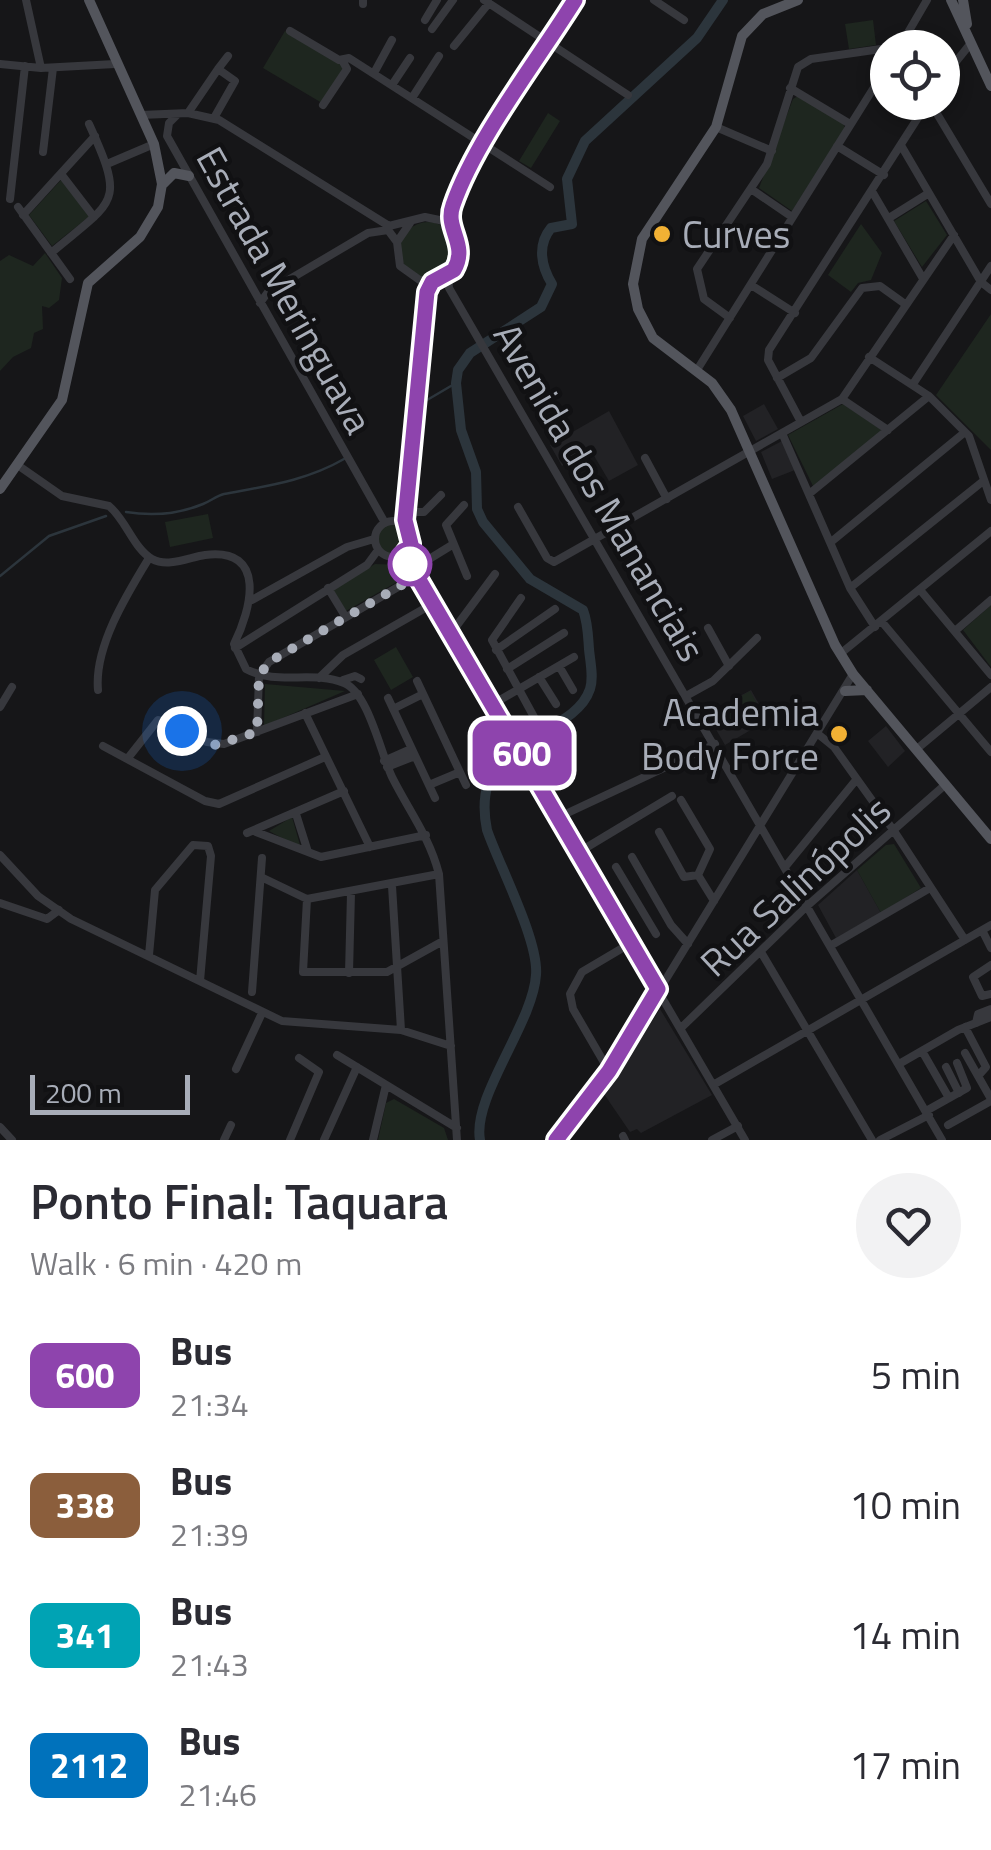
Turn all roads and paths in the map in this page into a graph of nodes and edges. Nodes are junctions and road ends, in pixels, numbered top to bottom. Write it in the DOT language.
graph roads {
  1 [pos="26,0"];
  2 [pos="89,0"];
  3 [pos="437,0"];
  4 [pos="452,0"];
  5 [pos="575,0"];
  6 [pos="654,0"];
  7 [pos="798,0"];
  8 [pos="927,0"];
  9 [pos="951,0"];
  10 [pos="964,0"];
  11 [pos="486,2"];
  12 [pos="424,20"];
  13 [pos="684,20"];
  14 [pos="432,29"];
  15 [pos="909,30"];
  16 [pos="290,31"];
  17 [pos="392,40"];
  18 [pos="549,42"];
  19 [pos="970,42"];
  20 [pos="454,46"];
  21 [pos="870,51"];
  22 [pos="991,54"];
  23 [pos="960,55"];
  24 [pos="228,56"];
  25 [pos="438,56"];
  26 [pos="410,58"];
  27 [pos="978,59"];
  28 [pos="342,60"];
  29 [pos="0,64"];
  30 [pos="116,64"];
  31 [pos="25,66"];
  32 [pos="41,68"];
  33 [pos="53,68"];
  34 [pos="218,69"];
  35 [pos="374,73"];
  36 [pos="392,85"];
  37 [pos="991,86"];
  38 [pos="790,88"];
  39 [pos="870,93"];
  40 [pos="628,95"];
  41 [pos="412,98"];
  42 [pos="323,105"];
  43 [pos="188,113"];
  44 [pos="141,115"];
  45 [pos="178,116"];
  46 [pos="214,118"];
  47 [pos="918,120"];
  48 [pos="940,120"];
  49 [pos="89,124"];
  50 [pos="850,124"];
  51 [pos="716,126"];
  52 [pos="148,130"];
  53 [pos="95,136"];
  54 [pos="167,136"];
  55 [pos="154,144"];
  56 [pos="484,145"];
  57 [pos="837,146"];
  58 [pos="902,147"];
  59 [pos="772,151"];
  60 [pos="43,152"];
  61 [pos="108,164"];
  62 [pos="61,174"];
  63 [pos="884,175"];
  64 [pos="189,176"];
  65 [pos="162,184"];
  66 [pos="550,187"];
  67 [pos="750,189"];
  68 [pos="873,193"];
  69 [pos="929,194"];
  70 [pos="10,199"];
  71 [pos="453,202"];
  72 [pos="991,204"];
  73 [pos="368,214"];
  74 [pos="94,217"];
  75 [pos="792,217"];
  76 [pos="436,218"];
  77 [pos="888,218"];
  78 [pos="410,223"];
  79 [pos="451,227"];
  80 [pos="368,233"];
  81 [pos="954,235"];
  82 [pos="397,242"];
  83 [pos="50,253"];
  84 [pos="991,266"];
  85 [pos="448,276"];
  86 [pos="922,277"];
  87 [pos="70,279"];
  88 [pos="421,282"];
  89 [pos="434,282"];
  90 [pos="981,282"];
  91 [pos="751,284"];
  92 [pos="449,288"];
  93 [pos="991,290"];
  94 [pos="253,291"];
  95 [pos="268,292"];
  96 [pos="427,292"];
  97 [pos="260,303"];
  98 [pos="905,304"];
  99 [pos="795,313"];
  100 [pos="730,318"];
  101 [pos="869,357"];
  102 [pos="696,370"];
  103 [pos="776,378"];
  104 [pos="913,384"];
  105 [pos="929,396"];
  106 [pos="842,399"];
  107 [pos="801,422"];
  108 [pos="888,430"];
  109 [pos="966,432"];
  110 [pos="782,433"];
  111 [pos="750,451"];
  112 [pos="645,458"];
  113 [pos="18,466"];
  114 [pos="982,482"];
  115 [pos="0,489"];
  116 [pos="808,494"];
  117 [pos="441,495"];
  118 [pos="667,498"];
  119 [pos="991,500"];
  120 [pos="464,505"];
  121 [pos="518,508"];
  122 [pos="407,513"];
  123 [pos="384,523"];
  124 [pos="402,524"];
  125 [pos="991,531"];
  126 [pos="374,540"];
  127 [pos="596,542"];
  128 [pos="831,542"];
  129 [pos="452,546"];
  130 [pos="378,550"];
  131 [pos="404,554"];
  132 [pos="149,558"];
  133 [pos="415,573"];
  134 [pos="495,574"];
  135 [pos="466,576"];
  136 [pos="328,588"];
  137 [pos="850,588"];
  138 [pos="920,592"];
  139 [pos="520,598"];
  140 [pos="252,600"];
  141 [pos="991,600"];
  142 [pos="434,603"];
  143 [pos="555,609"];
  144 [pos="345,616"];
  145 [pos="244,624"];
  146 [pos="878,625"];
  147 [pos="708,628"];
  148 [pos="258,631"];
  149 [pos="954,631"];
  150 [pos="452,632"];
  151 [pos="564,633"];
  152 [pos="757,638"];
  153 [pos="494,646"];
  154 [pos="235,648"];
  155 [pos="840,654"];
  156 [pos="574,657"];
  157 [pos="559,666"];
  158 [pos="729,666"];
  159 [pos="507,669"];
  160 [pos="321,674"];
  161 [pos="854,674"];
  162 [pos="991,674"];
  163 [pos="259,676"];
  164 [pos="539,677"];
  165 [pos="362,679"];
  166 [pos="417,681"];
  167 [pos="340,682"];
  168 [pos="12,687"];
  169 [pos="991,687"];
  170 [pos="518,689"];
  171 [pos="98,690"];
  172 [pos="354,690"];
  173 [pos="573,690"];
  174 [pos="867,690"];
  175 [pos="844,692"];
  176 [pos="423,694"];
  177 [pos="686,696"];
  178 [pos="388,698"];
  179 [pos="493,704"];
  180 [pos="556,704"];
  181 [pos="0,707"];
  182 [pos="394,709"];
  183 [pos="305,713"];
  184 [pos="147,715"];
  185 [pos="960,715"];
  186 [pos="534,717"];
  187 [pos="158,720"];
  188 [pos="257,732"];
  189 [pos="818,734"];
  190 [pos="715,744"];
  191 [pos="103,746"];
  192 [pos="918,748"];
  193 [pos="413,752"];
  194 [pos="991,752"];
  195 [pos="128,758"];
  196 [pos="325,758"];
  197 [pos="386,764"];
  198 [pos="460,772"];
  199 [pos="856,780"];
  200 [pos="946,784"];
  201 [pos="429,785"];
  202 [pos="466,786"];
  203 [pos="344,791"];
  204 [pos="435,798"];
  205 [pos="773,806"];
  206 [pos="751,808"];
  207 [pos="296,814"];
  208 [pos="559,817"];
  209 [pos="761,826"];
  210 [pos="894,831"];
  211 [pos="660,832"];
  212 [pos="426,834"];
  213 [pos="991,839"];
  214 [pos="748,846"];
  215 [pos="370,847"];
  216 [pos="774,849"];
  217 [pos="579,852"];
  218 [pos="308,854"];
  219 [pos="0,855"];
  220 [pos="632,857"];
  221 [pos="262,858"];
  222 [pos="616,867"];
  223 [pos="785,867"];
  224 [pos="439,874"];
  225 [pos="698,876"];
  226 [pos="261,877"];
  227 [pos="392,886"];
  228 [pos="930,888"];
  229 [pos="652,892"];
  230 [pos="350,893"];
  231 [pos="308,899"];
  232 [pos="637,901"];
  233 [pos="714,901"];
  234 [pos="0,903"];
  235 [pos="807,906"];
  236 [pos="59,910"];
  237 [pos="986,927"];
  238 [pos="656,934"];
  239 [pos="965,940"];
  240 [pos="443,941"];
  241 [pos="631,943"];
  242 [pos="688,944"];
  243 [pos="830,946"];
  244 [pos="991,948"];
  245 [pos="762,952"];
  246 [pos="149,955"];
  247 [pos="398,963"];
  248 [pos="991,964"];
  249 [pos="350,973"];
  250 [pos="200,980"];
  251 [pos="658,989"];
  252 [pos="252,992"];
  253 [pos="991,994"];
  254 [pos="862,998"];
  255 [pos="991,1009"];
  256 [pos="262,1013"];
  257 [pos="991,1017"];
  258 [pos="976,1023"];
  259 [pos="965,1027"];
  260 [pos="681,1028"];
  261 [pos="401,1030"];
  262 [pos="808,1031"];
  263 [pos="450,1046"];
  264 [pos="922,1051"];
  265 [pos="965,1053"];
  266 [pos="336,1055"];
  267 [pos="299,1058"];
  268 [pos="957,1063"];
  269 [pos="899,1064"];
  270 [pos="357,1067"];
  271 [pos="946,1067"];
  272 [pos="236,1069"];
  273 [pos="609,1071"];
  274 [pos="978,1076"];
  275 [pos="714,1085"];
  276 [pos="386,1086"];
  277 [pos="958,1093"];
  278 [pos="949,1098"];
  279 [pos="991,1100"];
  280 [pos="927,1113"];
  281 [pos="948,1125"];
  282 [pos="231,1126"];
  283 [pos="738,1126"];
  284 [pos="0,1127"];
  285 [pos="457,1128"];
  286 [pos="12,1140"];
  287 [pos="224,1140"];
  288 [pos="290,1140"];
  289 [pos="324,1140"];
  290 [pos="374,1140"];
  291 [pos="457,1140"];
  292 [pos="556,1140"];
  293 [pos="712,1140"];
  294 [pos="745,1140"];
  295 [pos="876,1140"];
  296 [pos="942,1140"];
  1 -- 32 [label="street"];
  2 -- 30 [label="main road"];
  3 -- 12 [label="street"];
  4 -- 14 [label="street"];
  5 -- 18 [label="street"];
  6 -- 13 [label="street"];
  7 -- 51 [label="main road"];
  8 -- 15 [label="street"];
  9 -- 19 [label="main road"];
  10 -- 19 [label="main road"];
  11 -- 18 [label="street"];
  11 -- 20 [label="street"];
  16 -- 28 [label="street"];
  17 -- 35 [label="street"];
  18 -- 40 [label="street"];
  18 -- 56 [label="street"];
  19 -- 23 [label="street"];
  19 -- 27 [label="main road"];
  21 -- 38 [label="street"];
  22 -- 27 [label="street"];
  24 -- 34 [label="street"];
  25 -- 41 [label="street"];
  26 -- 36 [label="street"];
  27 -- 37 [label="main road"];
  28 -- 35 [label="street"];
  28 -- 42 [label="street"];
  29 -- 31 [label="street"];
  30 -- 33 [label="street"];
  30 -- 44 [label="main road"];
  31 -- 32 [label="street"];
  31 -- 70 [label="street"];
  32 -- 33 [label="street"];
  33 -- 60 [label="street"];
  34 -- 43 [label="street"];
  34 -- 46 [label="street"];
  35 -- 36 [label="street"];
  36 -- 41 [label="street"];
  38 -- 50 [label="street"];
  38 -- 59 [label="street"];
  39 -- 50 [label="street"];
  41 -- 56 [label="street"];
  43 -- 45 [label="street"];
  43 -- 46 [label="street"];
  44 -- 45 [label="street"];
  44 -- 52 [label="main road"];
  45 -- 52 [label="street"];
  45 -- 54 [label="street, Estrada Meringuava"];
  46 -- 73 [label="street"];
  47 -- 58 [label="street"];
  48 -- 72 [label="street"];
  49 -- 53 [label="street"];
  50 -- 57 [label="street"];
  51 -- 59 [label="street"];
  51 -- 102 [label="main road"];
  52 -- 54 [label="street, Estrada Meringuava"];
  52 -- 55 [label="main road"];
  53 -- 61 [label="street"];
  53 -- 62 [label="street"];
  54 -- 64 [label="street, Estrada Meringuava"];
  55 -- 61 [label="street"];
  55 -- 65 [label="main road"];
  56 -- 66 [label="street"];
  56 -- 71 [label="street"];
  57 -- 63 [label="street"];
  57 -- 75 [label="street"];
  58 -- 63 [label="street"];
  58 -- 69 [label="street"];
  59 -- 67 [label="street"];
  61 -- 74 [label="street"];
  62 -- 74 [label="street"];
  62 -- 83 [label="street"];
  63 -- 68 [label="street"];
  64 -- 65 [label="main road"];
  64 -- 94 [label="street, Estrada Meringuava"];
  65 -- 113 [label="main road"];
  67 -- 75 [label="street"];
  67 -- 100 [label="street"];
  68 -- 77 [label="street"];
  68 -- 99 [label="street"];
  69 -- 77 [label="street"];
  69 -- 81 [label="street"];
  71 -- 76 [label="street"];
  71 -- 79 [label="street"];
  73 -- 78 [label="street"];
  73 -- 80 [label="street"];
  74 -- 83 [label="street"];
  75 -- 91 [label="street"];
  76 -- 78 [label="street"];
  76 -- 79 [label="street"];
  77 -- 86 [label="street"];
  78 -- 82 [label="street"];
  79 -- 85 [label="street"];
  80 -- 82 [label="street"];
  80 -- 95 [label="street"];
  81 -- 86 [label="street"];
  81 -- 90 [label="street"];
  82 -- 88 [label="street"];
  83 -- 87 [label="street"];
  84 -- 90 [label="street"];
  85 -- 89 [label="street"];
  85 -- 92 [label="street, Avenida dos Mananciais"];
  86 -- 98 [label="street"];
  88 -- 89 [label="street"];
  88 -- 96 [label="street"];
  89 -- 92 [label="street, Avenida dos Mananciais"];
  89 -- 96 [label="street"];
  90 -- 93 [label="street"];
  90 -- 104 [label="street"];
  91 -- 99 [label="street"];
  91 -- 100 [label="street"];
  92 -- 127 [label="street, Avenida dos Mananciais"];
  94 -- 95 [label="street"];
  94 -- 97 [label="street, Estrada Meringuava"];
  95 -- 97 [label="street"];
  96 -- 122 [label="street"];
  97 -- 123 [label="street, Estrada Meringuava"];
  98 -- 101 [label="street"];
  98 -- 103 [label="street"];
  99 -- 103 [label="street"];
  100 -- 102 [label="street"];
  101 -- 104 [label="street"];
  101 -- 106 [label="street"];
  102 -- 111 [label="main road"];
  103 -- 107 [label="street"];
  104 -- 105 [label="street"];
  105 -- 108 [label="street"];
  105 -- 109 [label="street"];
  106 -- 107 [label="street"];
  106 -- 108 [label="street"];
  107 -- 110 [label="street"];
  108 -- 116 [label="street"];
  109 -- 114 [label="street"];
  109 -- 128 [label="street"];
  110 -- 111 [label="street"];
  110 -- 116 [label="street"];
  111 -- 118 [label="street"];
  111 -- 155 [label="main road"];
  112 -- 118 [label="street"];
  113 -- 115 [label="main road"];
  113 -- 132 [label="street"];
  114 -- 119 [label="street"];
  114 -- 137 [label="street"];
  116 -- 128 [label="street"];
  117 -- 122 [label="street"];
  118 -- 127 [label="street"];
  120 -- 129 [label="street"];
  121 -- 127 [label="street"];
  122 -- 124 [label="street"];
  123 -- 124 [label="street"];
  123 -- 126 [label="street"];
  124 -- 131 [label="street"];
  125 -- 138 [label="street"];
  126 -- 130 [label="street"];
  126 -- 140 [label="street"];
  127 -- 177 [label="street, Avenida dos Mananciais"];
  128 -- 137 [label="street"];
  129 -- 133 [label="street"];
  129 -- 135 [label="street"];
  130 -- 131 [label="street"];
  130 -- 136 [label="street"];
  131 -- 133 [label="street"];
  132 -- 140 [label="street"];
  132 -- 171 [label="street"];
  133 -- 142 [label="street"];
  133 -- 144 [label="street"];
  134 -- 150 [label="street"];
  136 -- 144 [label="street"];
  136 -- 148 [label="street"];
  137 -- 146 [label="street"];
  138 -- 146 [label="street"];
  138 -- 149 [label="street"];
  139 -- 153 [label="street"];
  140 -- 145 [label="street"];
  141 -- 149 [label="street"];
  142 -- 150 [label="street"];
  142 -- 160 [label="street"];
  143 -- 153 [label="street"];
  144 -- 163 [label="street"];
  145 -- 148 [label="street"];
  145 -- 154 [label="street"];
  146 -- 155 [label="street"];
  146 -- 185 [label="street"];
  147 -- 158 [label="street"];
  148 -- 154 [label="street"];
  149 -- 162 [label="street"];
  150 -- 179 [label="street"];
  151 -- 159 [label="street"];
  152 -- 158 [label="street"];
  153 -- 159 [label="street"];
  154 -- 163 [label="street"];
  155 -- 161 [label="main road"];
  156 -- 157 [label="street"];
  157 -- 164 [label="street"];
  157 -- 173 [label="street"];
  158 -- 177 [label="street"];
  159 -- 170 [label="street"];
  160 -- 163 [label="street"];
  160 -- 167 [label="street"];
  161 -- 174 [label="main road"];
  161 -- 175 [label="street"];
  163 -- 188 [label="street"];
  164 -- 170 [label="street"];
  164 -- 180 [label="street"];
  165 -- 167 [label="street"];
  166 -- 176 [label="street"];
  167 -- 172 [label="street"];
  168 -- 181 [label="street"];
  169 -- 185 [label="street"];
  170 -- 179 [label="street"];
  170 -- 186 [label="street"];
  172 -- 183 [label="street"];
  172 -- 197 [label="street"];
  174 -- 175 [label="main road"];
  174 -- 192 [label="main road"];
  175 -- 189 [label="street"];
  176 -- 182 [label="street"];
  176 -- 198 [label="street"];
  177 -- 190 [label="street, Avenida dos Mananciais"];
  178 -- 182 [label="street"];
  179 -- 208 [label="street"];
  182 -- 193 [label="street"];
  183 -- 188 [label="street"];
  183 -- 196 [label="street"];
  184 -- 187 [label="street"];
  185 -- 192 [label="street"];
  185 -- 194 [label="street"];
  187 -- 188 [label="street"];
  187 -- 195 [label="street"];
  189 -- 199 [label="street"];
  189 -- 205 [label="street"];
  190 -- 206 [label="street, Avenida dos Mananciais"];
  190 -- 208 [label="street"];
  191 -- 195 [label="street"];
  192 -- 200 [label="main road"];
  193 -- 197 [label="street"];
  193 -- 201 [label="street"];
  195 -- 196 [label="street"];
  196 -- 203 [label="street"];
  197 -- 212 [label="street"];
  198 -- 201 [label="street"];
  198 -- 202 [label="street"];
  199 -- 210 [label="street"];
  199 -- 223 [label="street"];
  200 -- 210 [label="street, Rua Salinópolis"];
  200 -- 213 [label="main road"];
  201 -- 204 [label="street"];
  203 -- 207 [label="street"];
  203 -- 215 [label="street"];
  205 -- 206 [label="street"];
  205 -- 209 [label="street"];
  206 -- 209 [label="street, Avenida dos Mananciais"];
  207 -- 218 [label="street"];
  207 -- 218 [label="street"];
  208 -- 217 [label="street"];
  209 -- 214 [label="street"];
  209 -- 216 [label="street, Avenida dos Mananciais"];
  210 -- 228 [label="street"];
  210 -- 235 [label="street, Rua Salinópolis"];
  211 -- 225 [label="street"];
  212 -- 215 [label="street"];
  212 -- 224 [label="street"];
  214 -- 216 [label="street"];
  214 -- 233 [label="street"];
  215 -- 218 [label="street"];
  216 -- 223 [label="street, Avenida dos Mananciais"];
  217 -- 225 [label="street"];
  217 -- 241 [label="street"];
  219 -- 236 [label="street"];
  220 -- 229 [label="street"];
  221 -- 226 [label="street"];
  222 -- 232 [label="street"];
  223 -- 235 [label="street, Avenida dos Mananciais"];
  224 -- 227 [label="street"];
  224 -- 240 [label="street"];
  225 -- 233 [label="street"];
  226 -- 231 [label="street"];
  226 -- 252 [label="street"];
  227 -- 230 [label="street"];
  227 -- 247 [label="street"];
  228 -- 239 [label="street"];
  228 -- 243 [label="street"];
  229 -- 232 [label="street"];
  229 -- 242 [label="street"];
  230 -- 231 [label="street"];
  230 -- 249 [label="street"];
  231 -- 249 [label="street"];
  232 -- 238 [label="street"];
  233 -- 242 [label="street"];
  234 -- 236 [label="street"];
  235 -- 243 [label="street, Avenida dos Mananciais"];
  235 -- 245 [label="street, Rua Salinópolis"];
  236 -- 246 [label="street"];
  237 -- 239 [label="street"];
  237 -- 244 [label="street"];
  239 -- 254 [label="street"];
  240 -- 247 [label="street"];
  240 -- 263 [label="street"];
  241 -- 251 [label="street"];
  241 -- 273 [label="street"];
  242 -- 251 [label="street"];
  243 -- 254 [label="street, Avenida dos Mananciais"];
  245 -- 260 [label="street, Rua Salinópolis"];
  245 -- 262 [label="street"];
  246 -- 250 [label="street"];
  246 -- 250 [label="street"];
  247 -- 249 [label="street"];
  247 -- 261 [label="street"];
  248 -- 253 [label="street"];
  250 -- 256 [label="street"];
  251 -- 260 [label="street"];
  251 -- 273 [label="street"];
  254 -- 262 [label="street"];
  254 -- 269 [label="street, Avenida dos Mananciais"];
  255 -- 258 [label="street"];
  256 -- 261 [label="street"];
  256 -- 272 [label="street"];
  257 -- 258 [label="street"];
  258 -- 259 [label="street"];
  259 -- 264 [label="street"];
  259 -- 274 [label="street"];
  260 -- 275 [label="street"];
  261 -- 263 [label="street"];
  262 -- 275 [label="street"];
  262 -- 295 [label="street"];
  263 -- 285 [label="street"];
  264 -- 269 [label="street"];
  264 -- 278 [label="street"];
  265 -- 274 [label="street"];
  266 -- 270 [label="street"];
  267 -- 288 [label="street"];
  268 -- 277 [label="street"];
  269 -- 280 [label="street, Avenida dos Mananciais"];
  270 -- 276 [label="street"];
  270 -- 289 [label="street"];
  271 -- 277 [label="street"];
  273 -- 292 [label="street"];
  274 -- 279 [label="street"];
  275 -- 283 [label="street"];
  276 -- 285 [label="street"];
  276 -- 290 [label="street"];
  277 -- 278 [label="street"];
  278 -- 280 [label="street"];
  279 -- 281 [label="street"];
  280 -- 295 [label="street"];
  280 -- 296 [label="street, Avenida dos Mananciais"];
  282 -- 287 [label="street"];
  283 -- 293 [label="street"];
  283 -- 294 [label="street"];
  284 -- 286 [label="street"];
  285 -- 291 [label="street"];
}
